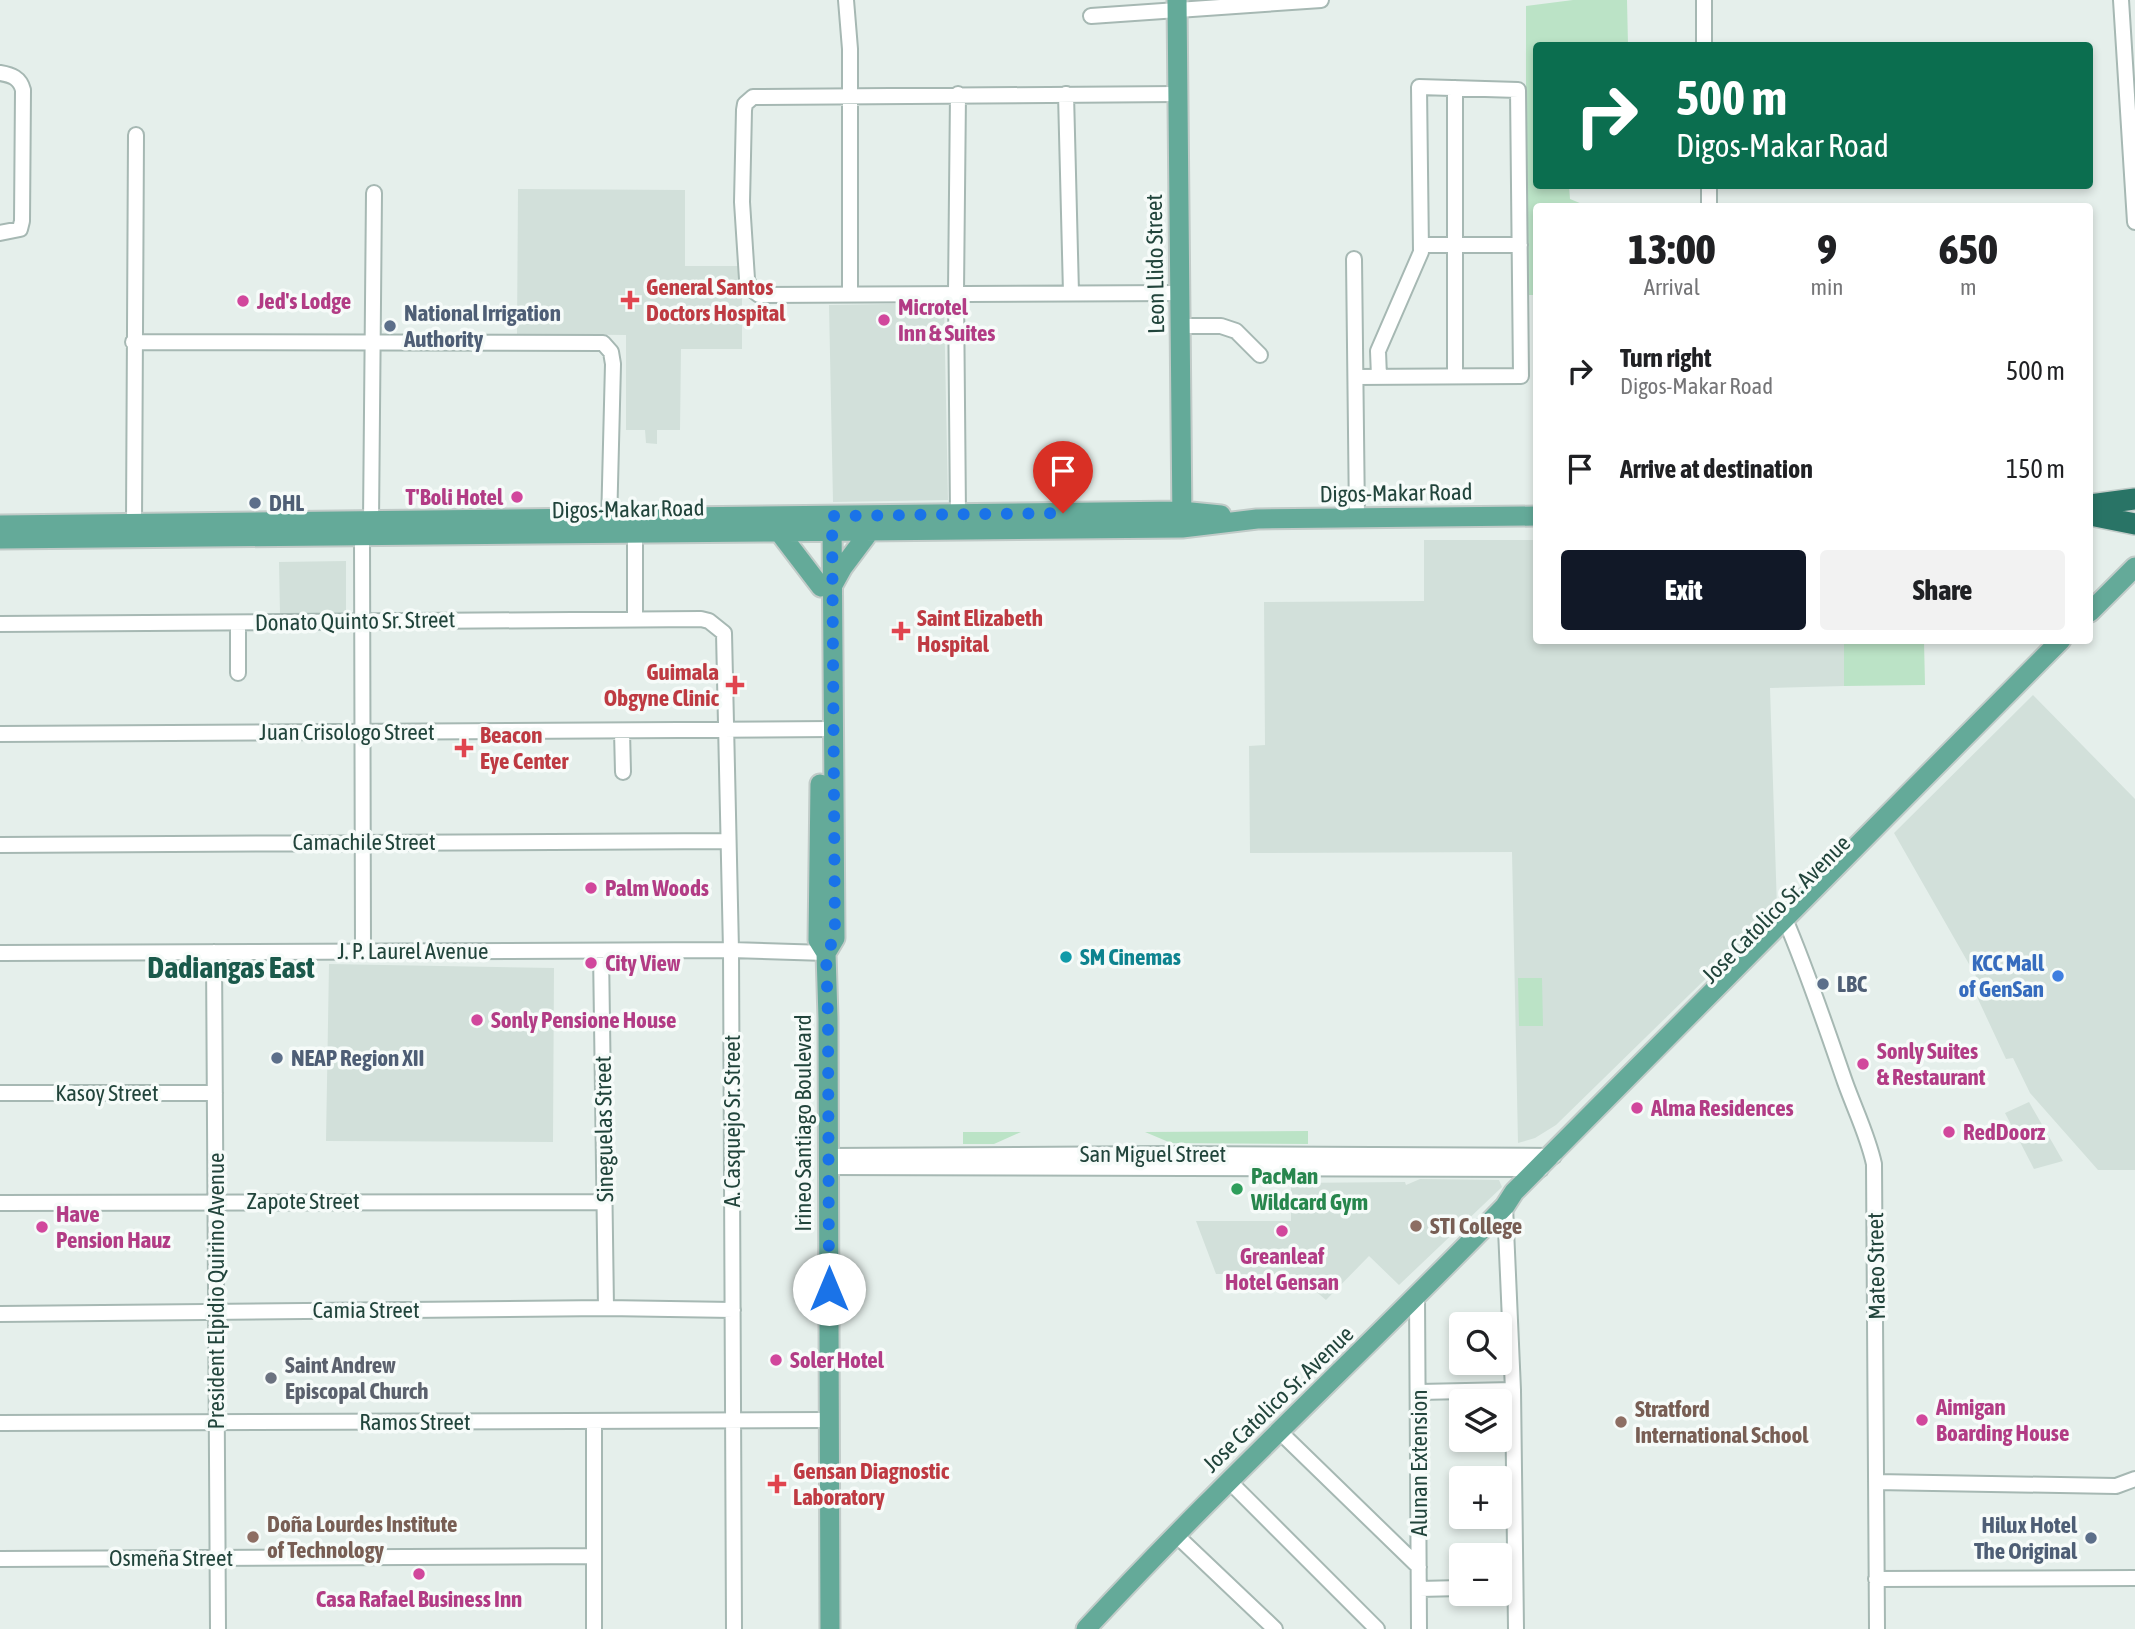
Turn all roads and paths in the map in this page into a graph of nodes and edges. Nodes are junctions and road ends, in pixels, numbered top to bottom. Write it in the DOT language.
graph roads {
  1 [pos="846,0"];
  2 [pos="1321,0"];
  3 [pos="1704,0"];
  4 [pos="2121,0"];
  5 [pos="1292,1"];
  6 [pos="1177,6"];
  7 [pos="1091,16"];
  8 [pos="1704,42"];
  9 [pos="0,73"];
  10 [pos="1455,88"];
  11 [pos="958,94"];
  12 [pos="1066,94"];
  13 [pos="1177,94"];
  14 [pos="849,96"];
  15 [pos="136,135"];
  16 [pos="374,193"];
  17 [pos="2135,222"];
  18 [pos="0,233"];
  19 [pos="1455,244"];
  20 [pos="1421,245"];
  21 [pos="1520,245"];
  22 [pos="1354,259"];
  23 [pos="956,292"];
  24 [pos="1071,293"];
  25 [pos="1181,293"];
  26 [pos="850,294"];
  27 [pos="1180,326"];
  28 [pos="133,342"];
  29 [pos="372,342"];
  30 [pos="1355,351"];
  31 [pos="1378,351"];
  32 [pos="1259,355"];
  33 [pos="1455,376"];
  34 [pos="1356,377"];
  35 [pos="1379,377"];
  36 [pos="2135,499"];
  37 [pos="2093,505"];
  38 [pos="2093,505"];
  39 [pos="2135,505"];
  40 [pos="958,514"];
  41 [pos="2093,515"];
  42 [pos="1533,516"];
  43 [pos="2093,516"];
  44 [pos="2135,516"];
  45 [pos="1357,517"];
  46 [pos="1182,520"];
  47 [pos="134,524"];
  48 [pos="825,524"];
  49 [pos="2135,524"];
  50 [pos="0,525"];
  51 [pos="609,526"];
  52 [pos="635,526"];
  53 [pos="367,528"];
  54 [pos="870,531"];
  55 [pos="779,532"];
  56 [pos="0,539"];
  57 [pos="2135,566"];
  58 [pos="2135,581"];
  59 [pos="826,587"];
  60 [pos="2093,609"];
  61 [pos="635,618"];
  62 [pos="709,621"];
  63 [pos="363,622"];
  64 [pos="238,623"];
  65 [pos="2093,623"];
  66 [pos="0,624"];
  67 [pos="2057,644"];
  68 [pos="2071,644"];
  69 [pos="238,673"];
  70 [pos="827,729"];
  71 [pos="727,730"];
  72 [pos="362,731"];
  73 [pos="622,731"];
  74 [pos="0,734"];
  75 [pos="623,772"];
  76 [pos="728,841"];
  77 [pos="363,842"];
  78 [pos="0,845"];
  79 [pos="1787,925"];
  80 [pos="731,950"];
  81 [pos="601,951"];
  82 [pos="214,952"];
  83 [pos="363,952"];
  84 [pos="0,953"];
  85 [pos="826,953"];
  86 [pos="0,1093"];
  87 [pos="215,1093"];
  88 [pos="828,1161"];
  89 [pos="1550,1162"];
  90 [pos="215,1201"];
  91 [pos="605,1202"];
  92 [pos="0,1203"];
  93 [pos="1505,1206"];
  94 [pos="1417,1297"];
  95 [pos="606,1308"];
  96 [pos="733,1310"];
  97 [pos="215,1311"];
  98 [pos="0,1314"];
  99 [pos="1513,1390"];
  100 [pos="1419,1392"];
  101 [pos="829,1420"];
  102 [pos="594,1421"];
  103 [pos="733,1421"];
  104 [pos="0,1423"];
  105 [pos="216,1423"];
  106 [pos="1280,1432"];
  107 [pos="2135,1479"];
  108 [pos="1228,1482"];
  109 [pos="1876,1482"];
  110 [pos="1176,1535"];
  111 [pos="594,1556"];
  112 [pos="218,1558"];
  113 [pos="0,1559"];
  114 [pos="1419,1567"];
  115 [pos="2135,1578"];
  116 [pos="1876,1580"];
  117 [pos="1449,1588"];
  118 [pos="1512,1588"];
  119 [pos="1516,1588"];
  120 [pos="1419,1589"];
  121 [pos="218,1629"];
  122 [pos="594,1629"];
  123 [pos="734,1629"];
  124 [pos="830,1629"];
  125 [pos="1086,1629"];
  126 [pos="1275,1629"];
  127 [pos="1377,1629"];
  128 [pos="1419,1629"];
  129 [pos="1516,1629"];
  130 [pos="1877,1629"];
  1 -- 14 [label="street"];
  2 -- 5 [label="street"];
  3 -- 8 [label="street"];
  4 -- 17 [label="street"];
  5 -- 6 [label="street"];
  6 -- 7 [label="street"];
  6 -- 13 [label="main road, Leon Llido Street"];
  9 -- 18 [label="street"];
  10 -- 19 [label="street"];
  10 -- 20 [label="street"];
  10 -- 21 [label="street"];
  11 -- 12 [label="street"];
  11 -- 14 [label="street"];
  11 -- 23 [label="street"];
  12 -- 13 [label="street"];
  12 -- 24 [label="street"];
  13 -- 25 [label="main road, Leon Llido Street"];
  14 -- 26 [label="street"];
  14 -- 26 [label="street"];
  15 -- 28 [label="street"];
  16 -- 29 [label="street"];
  19 -- 20 [label="street"];
  19 -- 21 [label="street"];
  19 -- 33 [label="street"];
  20 -- 31 [label="street"];
  21 -- 33 [label="street"];
  22 -- 30 [label="street"];
  23 -- 24 [label="street"];
  23 -- 26 [label="street"];
  23 -- 40 [label="street"];
  24 -- 25 [label="street"];
  25 -- 27 [label="main road, Leon Llido Street"];
  27 -- 32 [label="street"];
  27 -- 46 [label="main road, Leon Llido Street"];
  28 -- 29 [label="street"];
  28 -- 47 [label="street"];
  29 -- 51 [label="street"];
  29 -- 53 [label="street"];
  30 -- 31 [label="street"];
  30 -- 34 [label="street"];
  31 -- 35 [label="street"];
  33 -- 35 [label="street"];
  34 -- 35 [label="street"];
  34 -- 45 [label="street"];
  36 -- 37 [label="highway"];
  38 -- 39 [label="main road"];
  40 -- 46 [label="main road, Digos-Makar Road"];
  40 -- 48 [label="main road, Digos-Makar Road"];
  41 -- 44 [label="main road"];
  42 -- 45 [label="main road, Digos-Makar Road"];
  43 -- 49 [label="highway"];
  45 -- 46 [label="main road, Digos-Makar Road"];
  46 -- 54 [label="main road, Digos-Makar Road"];
  47 -- 50 [label="main road, Digos-Makar Road"];
  47 -- 53 [label="main road, Digos-Makar Road"];
  48 -- 52 [label="main road, Digos-Makar Road"];
  48 -- 54 [label="main road, Digos-Makar Road"];
  48 -- 55 [label="main road, Digos-Makar Road"];
  48 -- 59 [label="main road, Irineo Santiago Boulevard"];
  51 -- 52 [label="main road, Digos-Makar Road"];
  51 -- 53 [label="main road, Digos-Makar Road"];
  52 -- 55 [label="main road, Digos-Makar Road"];
  52 -- 61 [label="street"];
  53 -- 56 [label="main road, Digos-Makar Road"];
  53 -- 63 [label="street"];
  54 -- 59 [label="main road"];
  55 -- 59 [label="main road"];
  57 -- 60 [label="main road"];
  58 -- 65 [label="main road"];
  59 -- 70 [label="main road, Irineo Santiago Boulevard"];
  61 -- 62 [label="street, Donato Quinto Sr. Street"];
  61 -- 63 [label="street, Donato Quinto Sr. Street"];
  62 -- 71 [label="street, A. Casquejo Sr. Street"];
  63 -- 64 [label="street, Donato Quinto Sr. Street"];
  63 -- 72 [label="street"];
  64 -- 66 [label="street, Donato Quinto Sr. Street"];
  64 -- 69 [label="street"];
  67 -- 79 [label="main road, Jose Catolico Sr. Avenue"];
  68 -- 79 [label="main road, Jose Catolico Sr. Avenue"];
  70 -- 71 [label="street, Juan Crisologo Street"];
  70 -- 85 [label="main road, Irineo Santiago Boulevard"];
  71 -- 73 [label="street, Juan Crisologo Street"];
  71 -- 76 [label="street, A. Casquejo Sr. Street"];
  72 -- 73 [label="street, Juan Crisologo Street"];
  72 -- 74 [label="street, Juan Crisologo Street"];
  72 -- 77 [label="street"];
  73 -- 75 [label="street"];
  76 -- 77 [label="street, Camachile Street"];
  76 -- 80 [label="street, A. Casquejo Sr. Street"];
  77 -- 78 [label="street, Camachile Street"];
  77 -- 83 [label="street"];
  79 -- 89 [label="main road, Jose Catolico Sr. Avenue"];
  79 -- 109 [label="street, Mateo Street"];
  80 -- 81 [label="street, J. P. Laurel Avenue"];
  80 -- 85 [label="street, J. P. Laurel Avenue"];
  80 -- 96 [label="street, A. Casquejo Sr. Street"];
  81 -- 83 [label="street, J. P. Laurel Avenue"];
  81 -- 91 [label="street, Sineguelas Street"];
  82 -- 83 [label="street, J. P. Laurel Avenue"];
  82 -- 84 [label="street, J. P. Laurel Avenue"];
  82 -- 87 [label="street, President Elpidio Quirino Avenue"];
  85 -- 88 [label="main road, Irineo Santiago Boulevard"];
  86 -- 87 [label="street, Kasoy Street"];
  87 -- 90 [label="street, President Elpidio Quirino Avenue"];
  88 -- 89 [label="street, San Miguel Street"];
  88 -- 101 [label="main road, Irineo Santiago Boulevard"];
  89 -- 93 [label="main road, Jose Catolico Sr. Avenue"];
  90 -- 91 [label="street, Zapote Street"];
  90 -- 92 [label="street, Zapote Street"];
  90 -- 97 [label="street, President Elpidio Quirino Avenue"];
  91 -- 95 [label="street, Sineguelas Street"];
  93 -- 94 [label="main road, Jose Catolico Sr. Avenue"];
  93 -- 99 [label="street"];
  94 -- 100 [label="street, Alunan Extension"];
  94 -- 106 [label="main road, Jose Catolico Sr. Avenue"];
  95 -- 96 [label="street, Camia Street"];
  95 -- 97 [label="street, Camia Street"];
  96 -- 103 [label="street, A. Casquejo Sr. Street"];
  97 -- 98 [label="street, Camia Street"];
  97 -- 105 [label="street, President Elpidio Quirino Avenue"];
  99 -- 100 [label="street"];
  99 -- 119 [label="street"];
  100 -- 114 [label="street, Alunan Extension"];
  101 -- 103 [label="street, Ramos Street"];
  101 -- 124 [label="main road, Irineo Santiago Boulevard"];
  102 -- 103 [label="street, Ramos Street"];
  102 -- 105 [label="street, Ramos Street"];
  102 -- 111 [label="street"];
  103 -- 123 [label="street, A. Casquejo Sr. Street"];
  104 -- 105 [label="street, Ramos Street"];
  105 -- 112 [label="street, President Elpidio Quirino Avenue"];
  106 -- 108 [label="main road, Jose Catolico Sr. Avenue"];
  106 -- 114 [label="street"];
  107 -- 109 [label="street"];
  108 -- 110 [label="main road, Jose Catolico Sr. Avenue"];
  108 -- 127 [label="street"];
  109 -- 116 [label="street, Mateo Street"];
  110 -- 125 [label="main road, Jose Catolico Sr. Avenue"];
  110 -- 126 [label="street"];
  111 -- 112 [label="street, Osmeña Street"];
  111 -- 122 [label="street"];
  112 -- 113 [label="street, Osmeña Street"];
  112 -- 121 [label="street, President Elpidio Quirino Avenue"];
  114 -- 120 [label="street, Alunan Extension"];
  115 -- 116 [label="street"];
  116 -- 130 [label="street, Mateo Street"];
  117 -- 120 [label="street"];
  118 -- 119 [label="street"];
  119 -- 129 [label="street"];
  120 -- 128 [label="street, Alunan Extension"];
}
